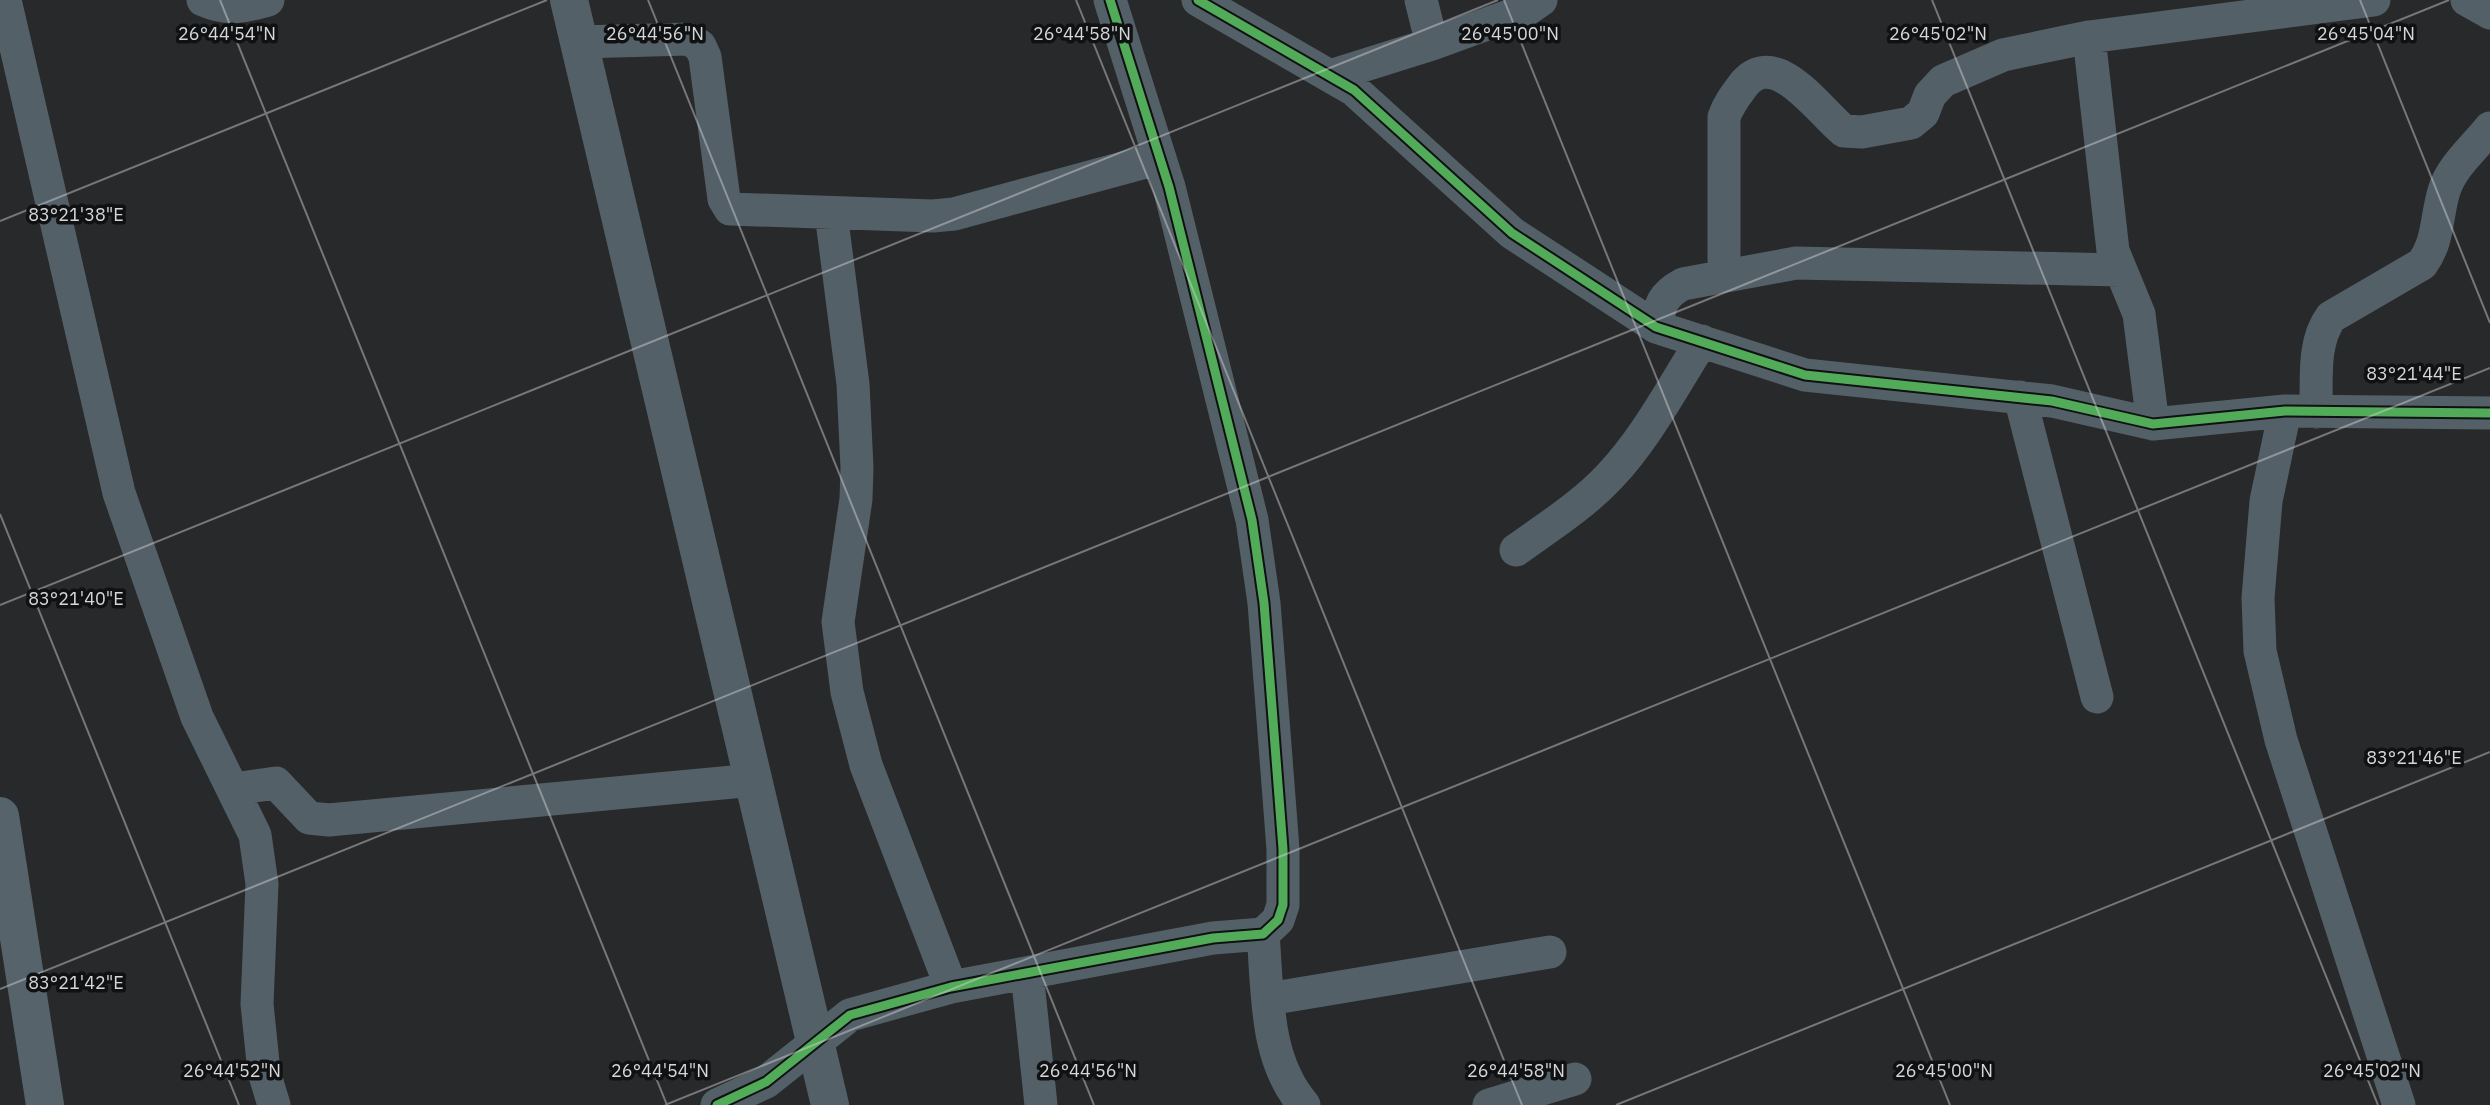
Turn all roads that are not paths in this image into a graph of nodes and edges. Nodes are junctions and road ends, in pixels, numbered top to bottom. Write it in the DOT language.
graph roads {
  1 [pos="5,0"];
  2 [pos="203,0"];
  3 [pos="268,0"];
  4 [pos="569,0"];
  5 [pos="1110,0"];
  6 [pos="1198,0"];
  7 [pos="1421,0"];
  8 [pos="1541,0"];
  9 [pos="2374,0"];
  10 [pos="2467,0"];
  11 [pos="2490,13"];
  12 [pos="2146,14"];
  13 [pos="2089,37"];
  14 [pos="579,42"];
  15 [pos="1432,44"];
  16 [pos="1329,76"];
  17 [pos="2490,128"];
  18 [pos="1160,158"];
  19 [pos="831,213"];
  20 [pos="2120,270"];
  21 [pos="1724,276"];
  22 [pos="1656,327"];
  23 [pos="1702,341"];
  24 [pos="2020,397"];
  25 [pos="2301,411"];
  26 [pos="2490,413"];
  27 [pos="2152,424"];
  28 [pos="1517,550"];
  29 [pos="2097,697"];
  30 [pos="754,780"];
  31 [pos="233,789"];
  32 [pos="0,816"];
  33 [pos="1263,934"];
  34 [pos="1550,952"];
  35 [pos="1027,973"];
  36 [pos="951,987"];
  37 [pos="1269,999"];
  38 [pos="814,1040"];
  39 [pos="1575,1079"];
  40 [pos="45,1105"];
  41 [pos="274,1105"];
  42 [pos="717,1105"];
  43 [pos="830,1105"];
  44 [pos="1041,1105"];
  45 [pos="1304,1105"];
  46 [pos="1489,1105"];
  47 [pos="2399,1105"];
  1 -- 31 [label="street"];
  2 -- 3 [label="street"];
  4 -- 14 [label="street"];
  5 -- 18 [label="street"];
  6 -- 16 [label="street"];
  7 -- 15 [label="street"];
  8 -- 15 [label="street"];
  9 -- 12 [label="street"];
  10 -- 11 [label="street"];
  12 -- 13 [label="street"];
  13 -- 20 [label="street"];
  13 -- 21 [label="street"];
  14 -- 19 [label="street"];
  14 -- 30 [label="street"];
  15 -- 16 [label="street"];
  16 -- 22 [label="street"];
  17 -- 25 [label="street"];
  18 -- 19 [label="street"];
  18 -- 33 [label="street"];
  19 -- 36 [label="street"];
  20 -- 21 [label="street"];
  20 -- 27 [label="street"];
  21 -- 22 [label="street"];
  22 -- 23 [label="street"];
  23 -- 24 [label="street"];
  23 -- 28 [label="street"];
  24 -- 27 [label="street"];
  24 -- 29 [label="street"];
  25 -- 26 [label="street"];
  25 -- 27 [label="street"];
  25 -- 47 [label="street"];
  30 -- 31 [label="street"];
  30 -- 38 [label="street"];
  31 -- 41 [label="street"];
  32 -- 40 [label="main road"];
  33 -- 35 [label="street"];
  33 -- 37 [label="street"];
  34 -- 37 [label="street"];
  35 -- 36 [label="street"];
  35 -- 44 [label="street"];
  36 -- 38 [label="street"];
  37 -- 45 [label="street"];
  38 -- 42 [label="street"];
  38 -- 43 [label="street"];
  39 -- 46 [label="street"];
}
